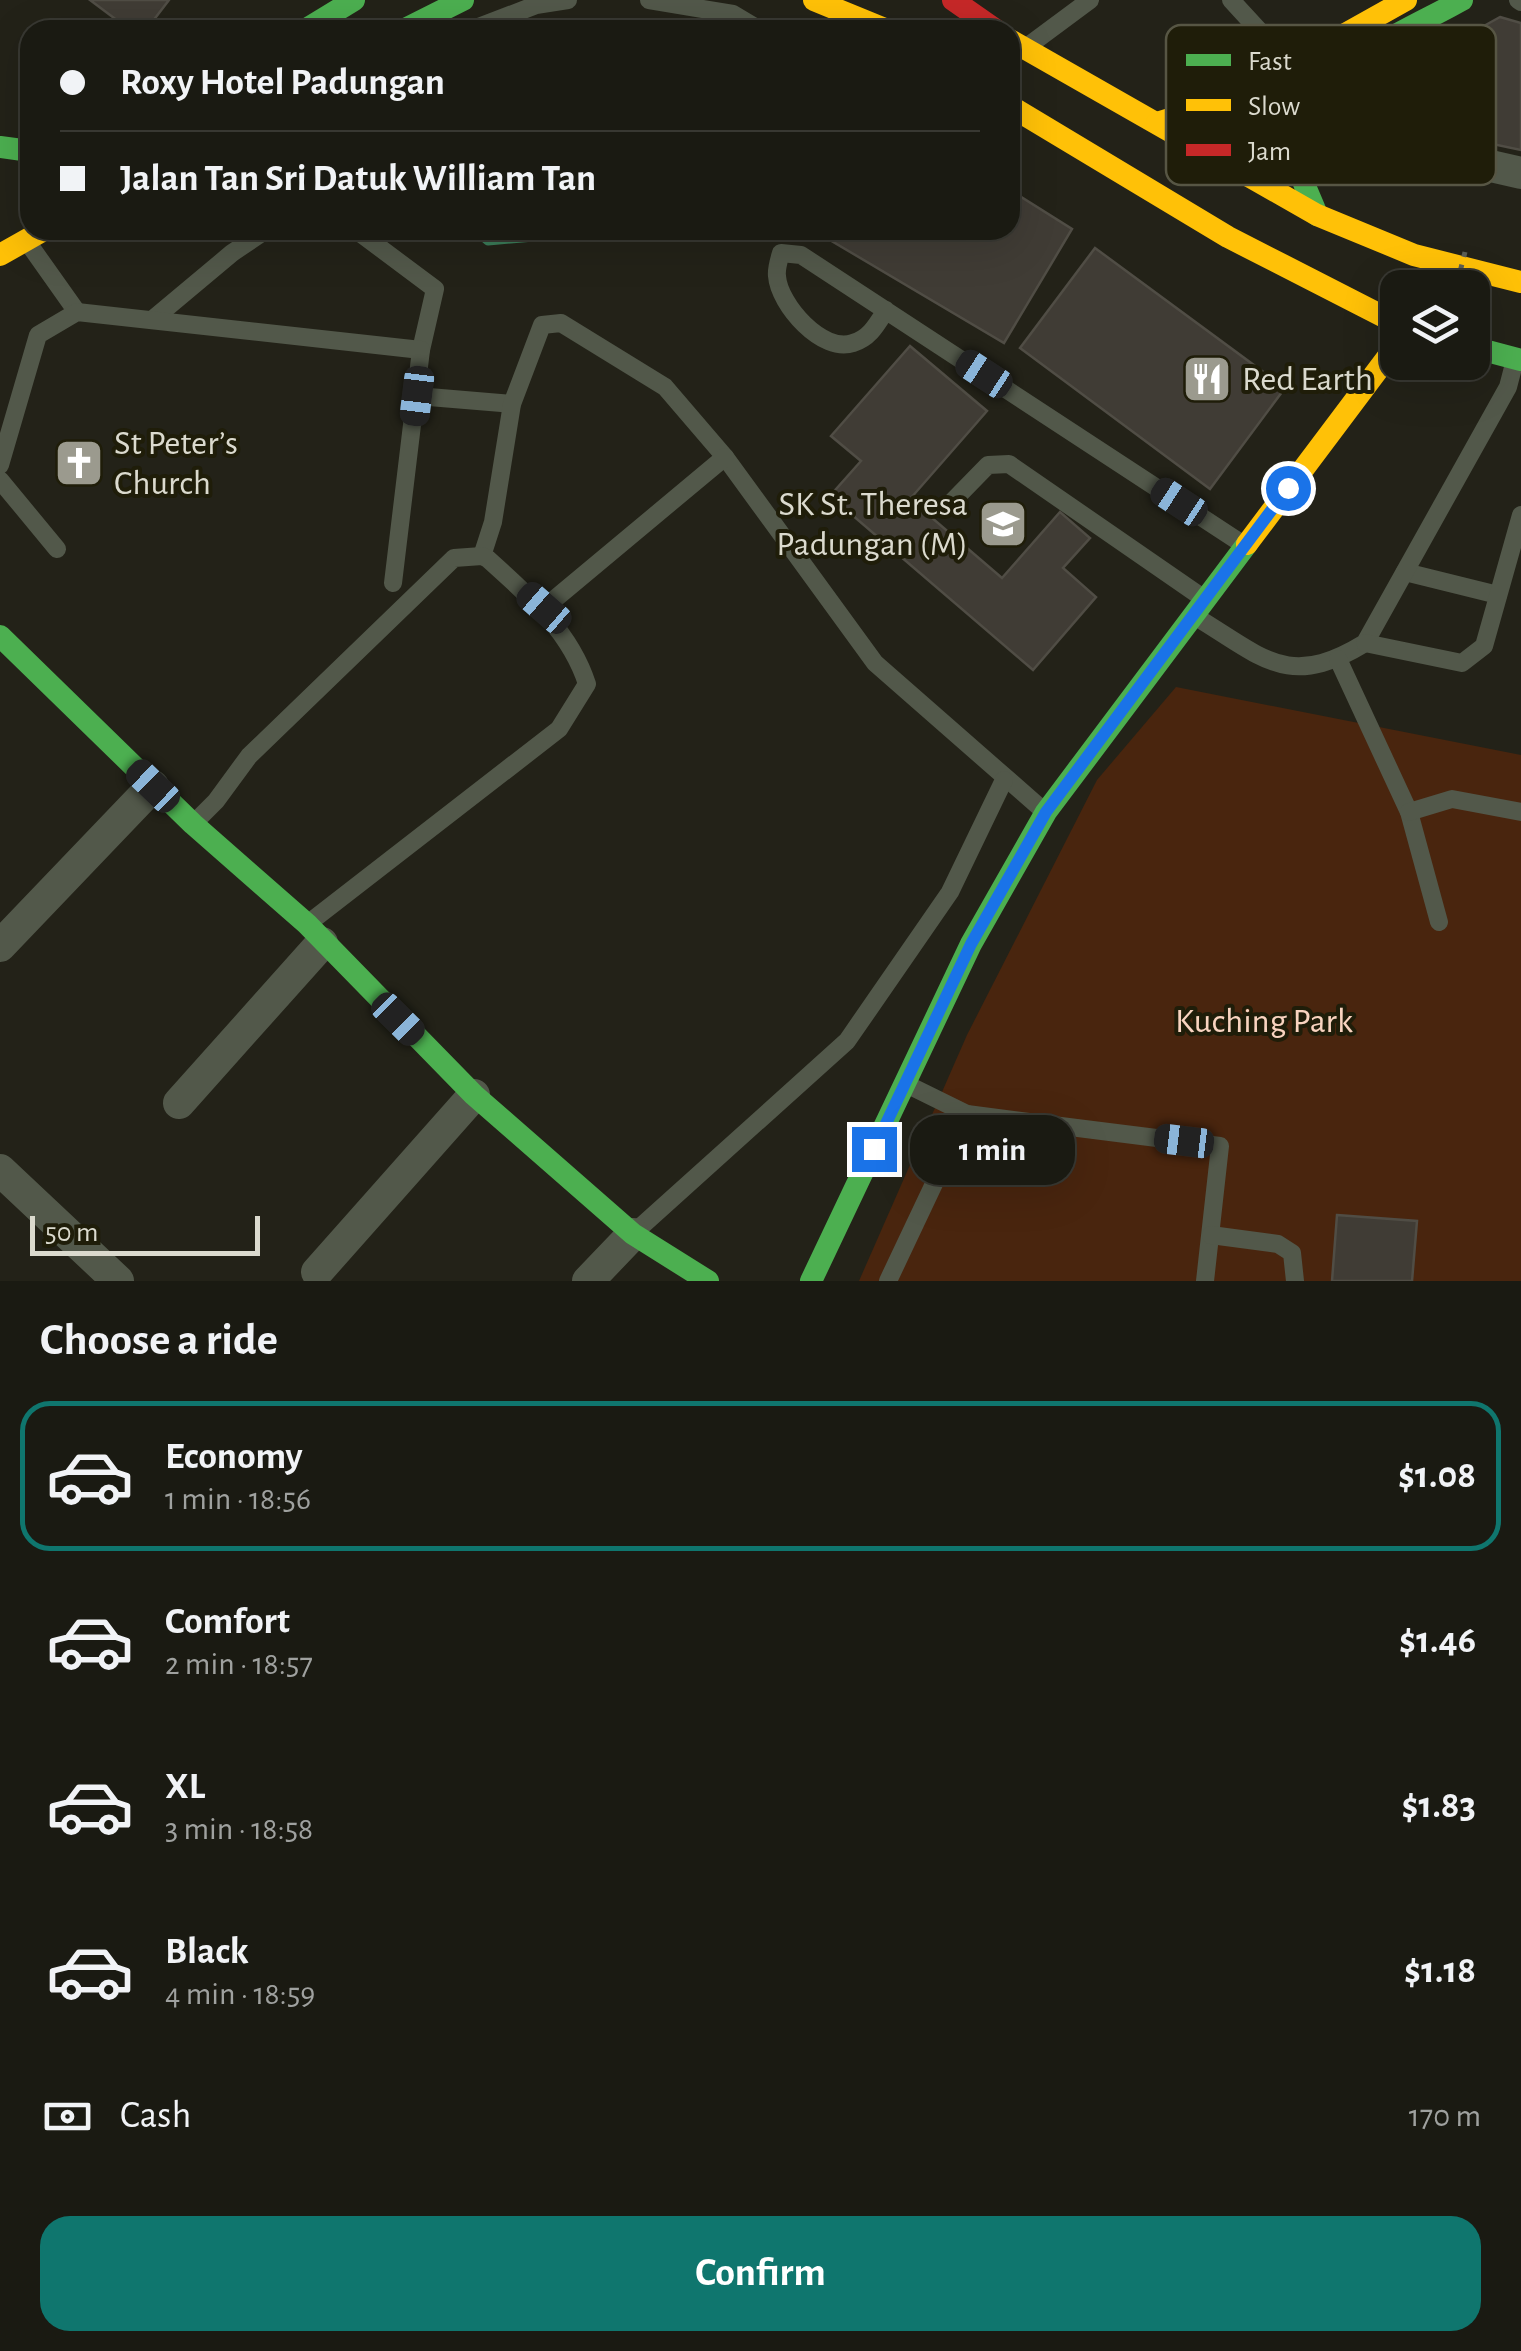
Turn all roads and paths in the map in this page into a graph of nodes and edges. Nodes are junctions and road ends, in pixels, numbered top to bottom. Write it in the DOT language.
graph roads {
  1 [pos="463,0"];
  2 [pos="568,0"];
  3 [pos="649,0"];
  4 [pos="814,0"];
  5 [pos="861,0"];
  6 [pos="953,0"];
  7 [pos="1090,0"];
  8 [pos="1231,0"];
  9 [pos="1406,0"];
  10 [pos="1462,0"];
  11 [pos="346,2"];
  12 [pos="320,20"];
  13 [pos="423,20"];
  14 [pos="496,20"];
  15 [pos="743,20"];
  16 [pos="831,20"];
  17 [pos="880,20"];
  18 [pos="982,20"];
  19 [pos="1254,25"];
  20 [pos="1345,25"];
  21 [pos="1419,25"];
  22 [pos="1020,43"];
  23 [pos="1020,47"];
  24 [pos="1020,112"];
  25 [pos="1166,120"];
  26 [pos="1158,123"];
  27 [pos="1166,128"];
  28 [pos="1496,167"];
  29 [pos="1521,173"];
  30 [pos="1265,185"];
  31 [pos="1305,185"];
  32 [pos="1317,215"];
  33 [pos="26,240"];
  34 [pos="38,240"];
  35 [pos="251,240"];
  36 [pos="369,240"];
  37 [pos="1465,252"];
  38 [pos="0,254"];
  39 [pos="1460,270"];
  40 [pos="1521,282"];
  41 [pos="886,310"];
  42 [pos="77,312"];
  43 [pos="1380,315"];
  44 [pos="152,320"];
  45 [pos="421,350"];
  46 [pos="1490,352"];
  47 [pos="1518,359"];
  48 [pos="1380,367"];
  49 [pos="417,396"];
  50 [pos="512,404"];
  51 [pos="725,458"];
  52 [pos="0,465"];
  53 [pos="0,480"];
  54 [pos="948,508"];
  55 [pos="1521,515"];
  56 [pos="1244,545"];
  57 [pos="57,549"];
  58 [pos="482,556"];
  59 [pos="1405,572"];
  60 [pos="393,583"];
  61 [pos="1498,594"];
  62 [pos="1198,606"];
  63 [pos="544,608"];
  64 [pos="0,636"];
  65 [pos="1365,643"];
  66 [pos="1338,660"];
  67 [pos="1004,780"];
  68 [pos="153,786"];
  69 [pos="1046,812"];
  70 [pos="1409,812"];
  71 [pos="1521,812"];
  72 [pos="193,824"];
  73 [pos="1439,922"];
  74 [pos="314,934"];
  75 [pos="0,946"];
  76 [pos="905,1083"];
  77 [pos="474,1095"];
  78 [pos="179,1102"];
  79 [pos="968,1114"];
  80 [pos="0,1170"];
  81 [pos="634,1234"];
  82 [pos="1210,1235"];
  83 [pos="317,1272"];
  84 [pos="118,1281"];
  85 [pos="588,1281"];
  86 [pos="708,1281"];
  87 [pos="811,1281"];
  88 [pos="888,1281"];
  89 [pos="1206,1281"];
  90 [pos="1295,1281"];
  1 -- 13 [label="street"];
  2 -- 14 [label="lane"];
  3 -- 15 [label="lane"];
  4 -- 16 [label="street"];
  5 -- 17 [label="street"];
  6 -- 18 [label="street"];
  7 -- 22 [label="lane"];
  8 -- 19 [label="lane"];
  9 -- 20 [label="street"];
  10 -- 21 [label="street"];
  11 -- 12 [label="street"];
  23 -- 26 [label="street"];
  24 -- 43 [label="street"];
  25 -- 26 [label="street"];
  26 -- 27 [label="street"];
  28 -- 29 [label="street"];
  30 -- 32 [label="street"];
  31 -- 32 [label="street"];
  32 -- 40 [label="street"];
  33 -- 38 [label="street"];
  34 -- 42 [label="lane"];
  35 -- 44 [label="lane"];
  36 -- 45 [label="lane"];
  37 -- 39 [label="path, bridge"];
  41 -- 41 [label="lane"];
  41 -- 56 [label="lane"];
  42 -- 44 [label="lane"];
  42 -- 52 [label="lane"];
  44 -- 45 [label="lane"];
  45 -- 49 [label="lane"];
  46 -- 47 [label="street"];
  47 -- 59 [label="lane"];
  48 -- 56 [label="street"];
  49 -- 50 [label="lane"];
  49 -- 60 [label="lane"];
  50 -- 51 [label="lane"];
  50 -- 58 [label="lane"];
  51 -- 63 [label="lane"];
  51 -- 67 [label="lane"];
  53 -- 57 [label="lane"];
  54 -- 62 [label="lane"];
  55 -- 61 [label="lane"];
  56 -- 62 [label="street"];
  58 -- 63 [label="lane"];
  58 -- 72 [label="lane"];
  59 -- 61 [label="lane"];
  59 -- 65 [label="lane"];
  61 -- 65 [label="lane"];
  62 -- 66 [label="lane"];
  62 -- 69 [label="street"];
  63 -- 74 [label="lane"];
  64 -- 68 [label="street"];
  65 -- 66 [label="lane"];
  66 -- 70 [label="lane"];
  67 -- 69 [label="lane"];
  67 -- 81 [label="lane"];
  68 -- 72 [label="street"];
  68 -- 75 [label="street"];
  69 -- 76 [label="street"];
  70 -- 71 [label="lane"];
  70 -- 73 [label="lane"];
  72 -- 74 [label="street"];
  74 -- 77 [label="street"];
  74 -- 78 [label="street"];
  76 -- 79 [label="lane"];
  76 -- 87 [label="street"];
  77 -- 81 [label="street"];
  77 -- 83 [label="street"];
  79 -- 82 [label="lane"];
  79 -- 88 [label="lane"];
  80 -- 84 [label="street"];
  81 -- 85 [label="street"];
  81 -- 86 [label="street"];
  82 -- 89 [label="lane"];
  82 -- 90 [label="lane"];
}
